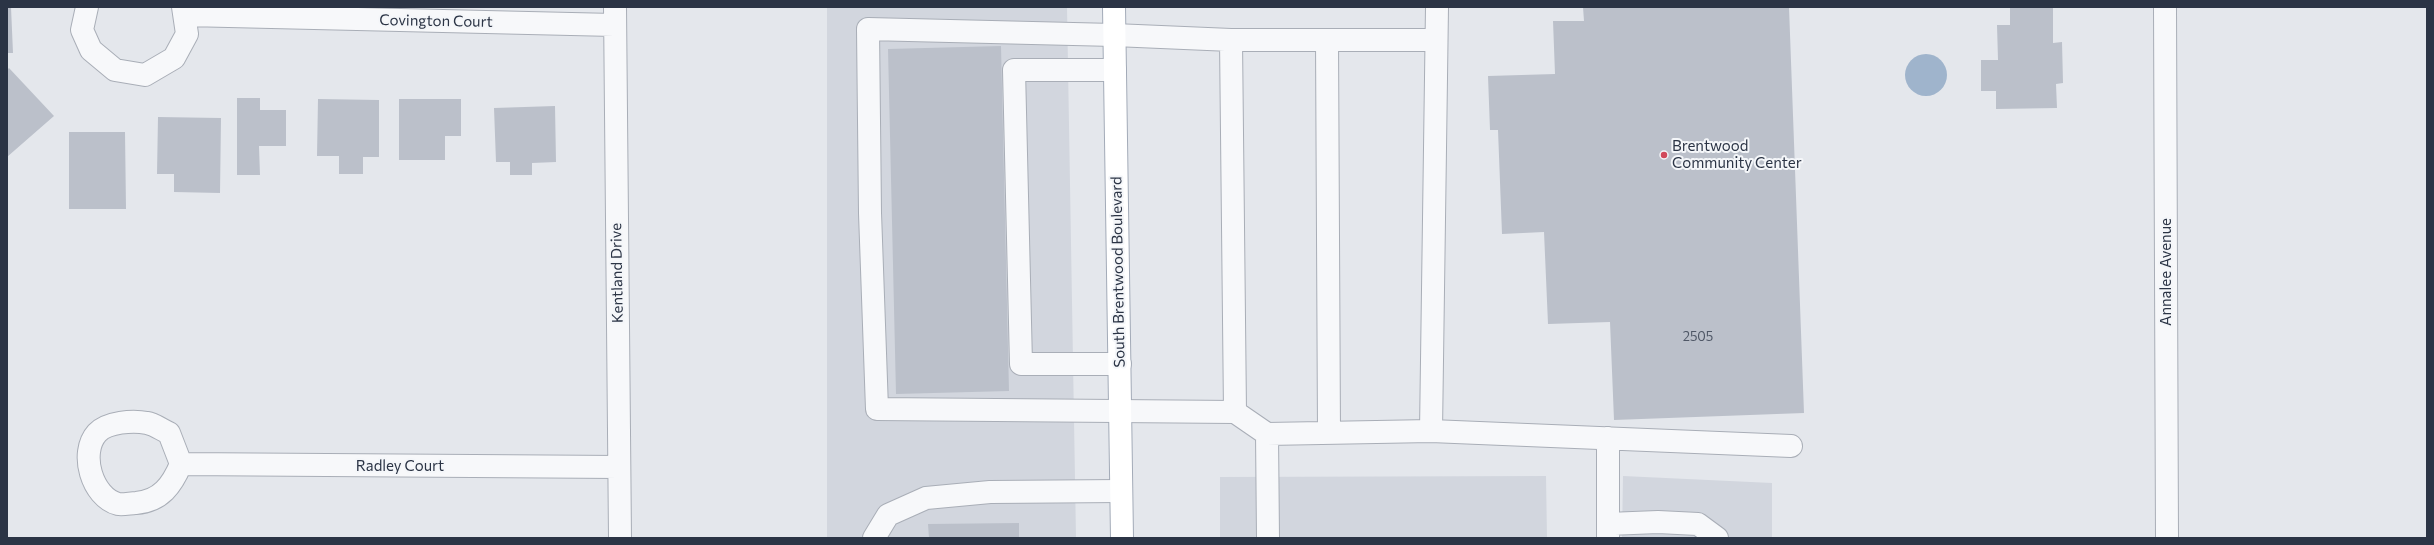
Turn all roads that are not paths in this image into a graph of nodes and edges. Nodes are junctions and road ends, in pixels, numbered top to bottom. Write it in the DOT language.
graph roads {
  1 [pos="87,7"];
  2 [pos="1114,7"];
  3 [pos="1437,7"];
  4 [pos="2166,7"];
  5 [pos="185,11"];
  6 [pos="614,16"];
  7 [pos="1114,35"];
  8 [pos="1231,40"];
  9 [pos="1327,40"];
  10 [pos="1434,40"];
  11 [pos="1115,70"];
  12 [pos="1120,364"];
  13 [pos="1120,410"];
  14 [pos="1235,412"];
  15 [pos="1431,432"];
  16 [pos="1329,433"];
  17 [pos="1267,434"];
  18 [pos="1608,438"];
  19 [pos="1791,446"];
  20 [pos="181,464"];
  21 [pos="619,467"];
  22 [pos="1121,491"];
  23 [pos="1608,531"];
  24 [pos="620,538"];
  25 [pos="874,538"];
  26 [pos="1122,538"];
  27 [pos="1268,538"];
  28 [pos="1717,538"];
  29 [pos="2167,538"];
  1 -- 5 [label="street"];
  2 -- 7 [label="main road, South Brentwood Boulevard"];
  3 -- 10 [label="street"];
  4 -- 29 [label="street, Annalee Avenue"];
  5 -- 6 [label="street, Covington Court"];
  6 -- 21 [label="street, Kentland Drive"];
  7 -- 8 [label="street"];
  7 -- 11 [label="main road, South Brentwood Boulevard"];
  7 -- 13 [label="street"];
  8 -- 9 [label="street"];
  8 -- 14 [label="street"];
  9 -- 10 [label="street"];
  9 -- 16 [label="street"];
  10 -- 15 [label="street"];
  11 -- 12 [label="main road, South Brentwood Boulevard"];
  11 -- 12 [label="street"];
  12 -- 13 [label="main road, South Brentwood Boulevard"];
  13 -- 14 [label="street"];
  13 -- 22 [label="main road, South Brentwood Boulevard"];
  14 -- 17 [label="street"];
  15 -- 16 [label="street"];
  15 -- 18 [label="street"];
  16 -- 17 [label="street"];
  17 -- 27 [label="street"];
  18 -- 19 [label="street"];
  18 -- 23 [label="street"];
  20 -- 20 [label="street"];
  20 -- 21 [label="street, Radley Court"];
  21 -- 24 [label="street, Kentland Drive"];
  22 -- 25 [label="street"];
  22 -- 26 [label="main road, South Brentwood Boulevard"];
  23 -- 28 [label="street"];
}
